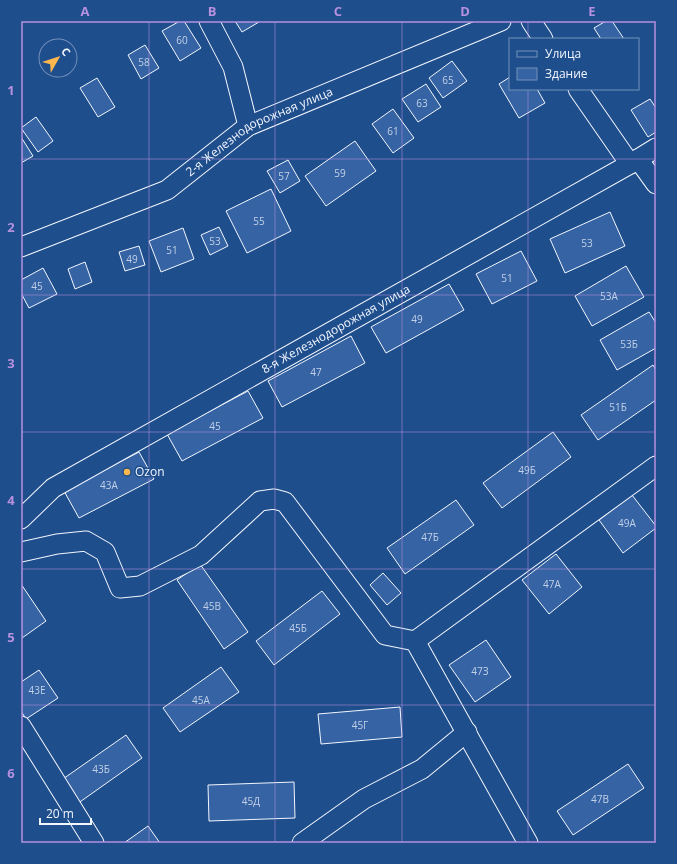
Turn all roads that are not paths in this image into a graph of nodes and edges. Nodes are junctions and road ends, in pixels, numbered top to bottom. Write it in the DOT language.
graph roads {
  1 [pos="209,21"];
  2 [pos="501,21"];
  3 [pos="531,21"];
  4 [pos="542,38"];
  5 [pos="579,90"];
  6 [pos="248,126"];
  7 [pos="656,148"];
  8 [pos="634,161"];
  9 [pos="656,184"];
  10 [pos="21,247"];
  11 [pos="656,466"];
  12 [pos="21,519"];
  13 [pos="21,552"];
  14 [pos="415,641"];
  15 [pos="21,726"];
  16 [pos="467,732"];
  17 [pos="94,843"];
  18 [pos="302,843"];
  19 [pos="528,843"];
  1 -- 6 [label="street"];
  2 -- 6 [label="street, 2-я Железнодорожная улица"];
  3 -- 4 [label="street"];
  5 -- 8 [label="street"];
  6 -- 10 [label="street, 2-я Железнодорожная улица"];
  7 -- 8 [label="street, 8-я Железнодорожная улица"];
  8 -- 9 [label="street"];
  8 -- 12 [label="street, 8-я Железнодорожная улица"];
  11 -- 14 [label="street"];
  13 -- 14 [label="street"];
  14 -- 16 [label="street"];
  15 -- 17 [label="street"];
  16 -- 18 [label="street"];
  16 -- 19 [label="street"];
}
